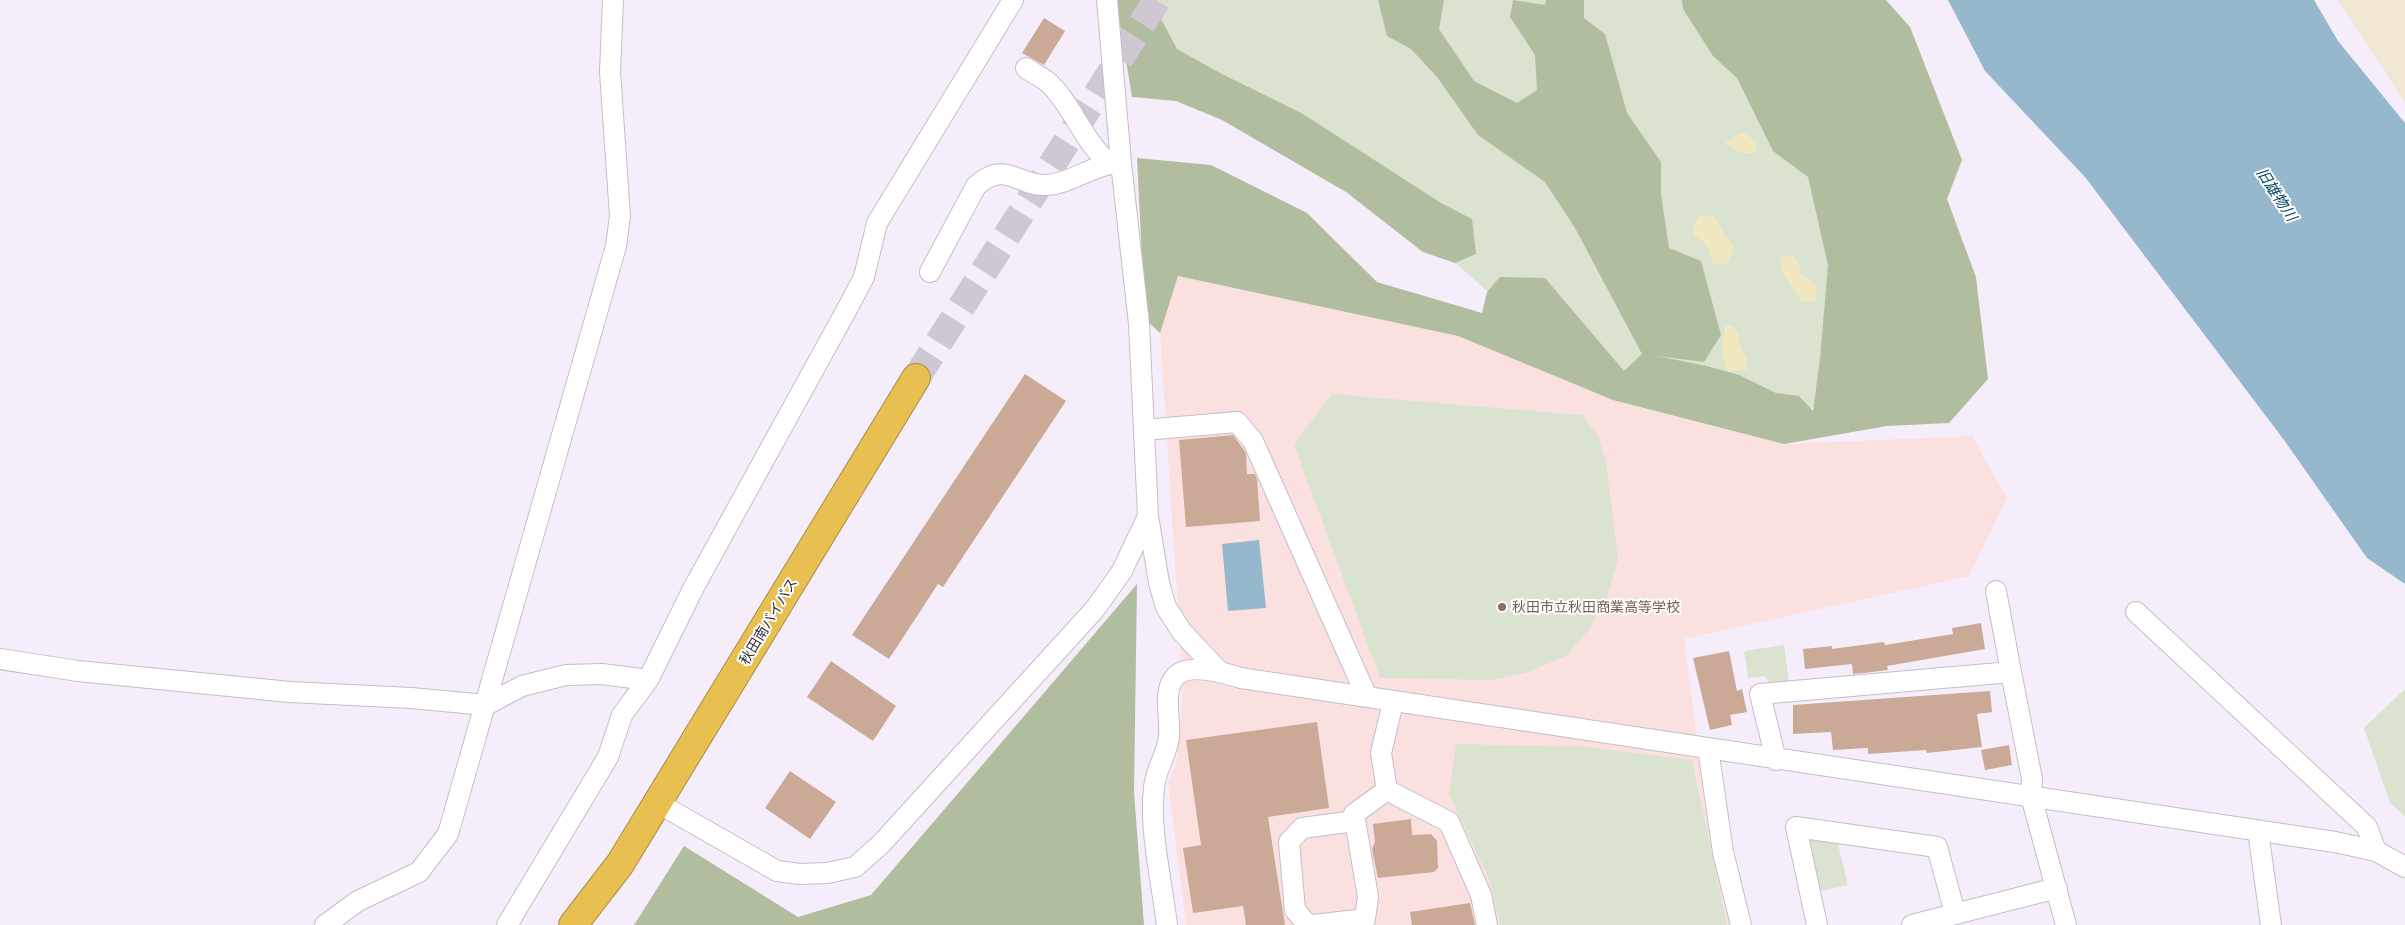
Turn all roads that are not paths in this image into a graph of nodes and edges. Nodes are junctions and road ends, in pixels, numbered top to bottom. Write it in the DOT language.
graph roads {
  1 [pos="614,0"];
  2 [pos="1013,0"];
  3 [pos="1107,0"];
  4 [pos="1026,68"];
  5 [pos="1115,163"];
  6 [pos="930,272"];
  7 [pos="916,378"];
  8 [pos="1144,430"];
  9 [pos="1148,516"];
  10 [pos="1996,591"];
  11 [pos="2136,612"];
  12 [pos="0,659"];
  13 [pos="1218,670"];
  14 [pos="2011,672"];
  15 [pos="648,680"];
  16 [pos="1367,697"];
  17 [pos="1393,702"];
  18 [pos="486,705"];
  19 [pos="1708,748"];
  20 [pos="1776,760"];
  21 [pos="1387,790"];
  22 [pos="2031,796"];
  23 [pos="658,803"];
  24 [pos="1355,821"];
  25 [pos="2258,831"];
  26 [pos="2376,851"];
  27 [pos="620,864"];
  28 [pos="2405,867"];
  29 [pos="2057,888"];
  30 [pos="1955,913"];
  31 [pos="325,925"];
  32 [pos="507,925"];
  33 [pos="573,925"];
  34 [pos="599,925"];
  35 [pos="1167,925"];
  36 [pos="1308,925"];
  37 [pos="1314,925"];
  38 [pos="1487,925"];
  39 [pos="1740,925"];
  40 [pos="1817,925"];
  41 [pos="1912,925"];
  42 [pos="2066,925"];
  43 [pos="2270,925"];
  1 -- 18 [label="street"];
  2 -- 15 [label="street"];
  3 -- 5 [label="street"];
  4 -- 5 [label="street"];
  5 -- 6 [label="street"];
  5 -- 8 [label="street"];
  7 -- 23 [label="highway, 秋田南バイパス"];
  8 -- 9 [label="street"];
  8 -- 16 [label="street"];
  9 -- 13 [label="street"];
  9 -- 23 [label="street"];
  10 -- 14 [label="street"];
  11 -- 26 [label="street"];
  12 -- 18 [label="street"];
  13 -- 16 [label="street"];
  13 -- 35 [label="street"];
  14 -- 20 [label="street"];
  14 -- 22 [label="street"];
  15 -- 18 [label="street"];
  15 -- 32 [label="street"];
  16 -- 17 [label="street"];
  17 -- 19 [label="street"];
  17 -- 21 [label="street"];
  18 -- 31 [label="street"];
  19 -- 20 [label="street"];
  19 -- 39 [label="street"];
  20 -- 22 [label="street"];
  21 -- 24 [label="street"];
  21 -- 38 [label="street"];
  22 -- 25 [label="street"];
  22 -- 29 [label="street"];
  23 -- 27 [label="highway, 秋田南バイパス"];
  24 -- 36 [label="street"];
  24 -- 37 [label="street"];
  25 -- 26 [label="street"];
  25 -- 43 [label="street"];
  26 -- 28 [label="street"];
  27 -- 33 [label="highway, 秋田南バイパス"];
  27 -- 34 [label="highway, 秋田南バイパス"];
  29 -- 30 [label="street"];
  29 -- 42 [label="street"];
  30 -- 40 [label="street"];
  30 -- 41 [label="street"];
}
